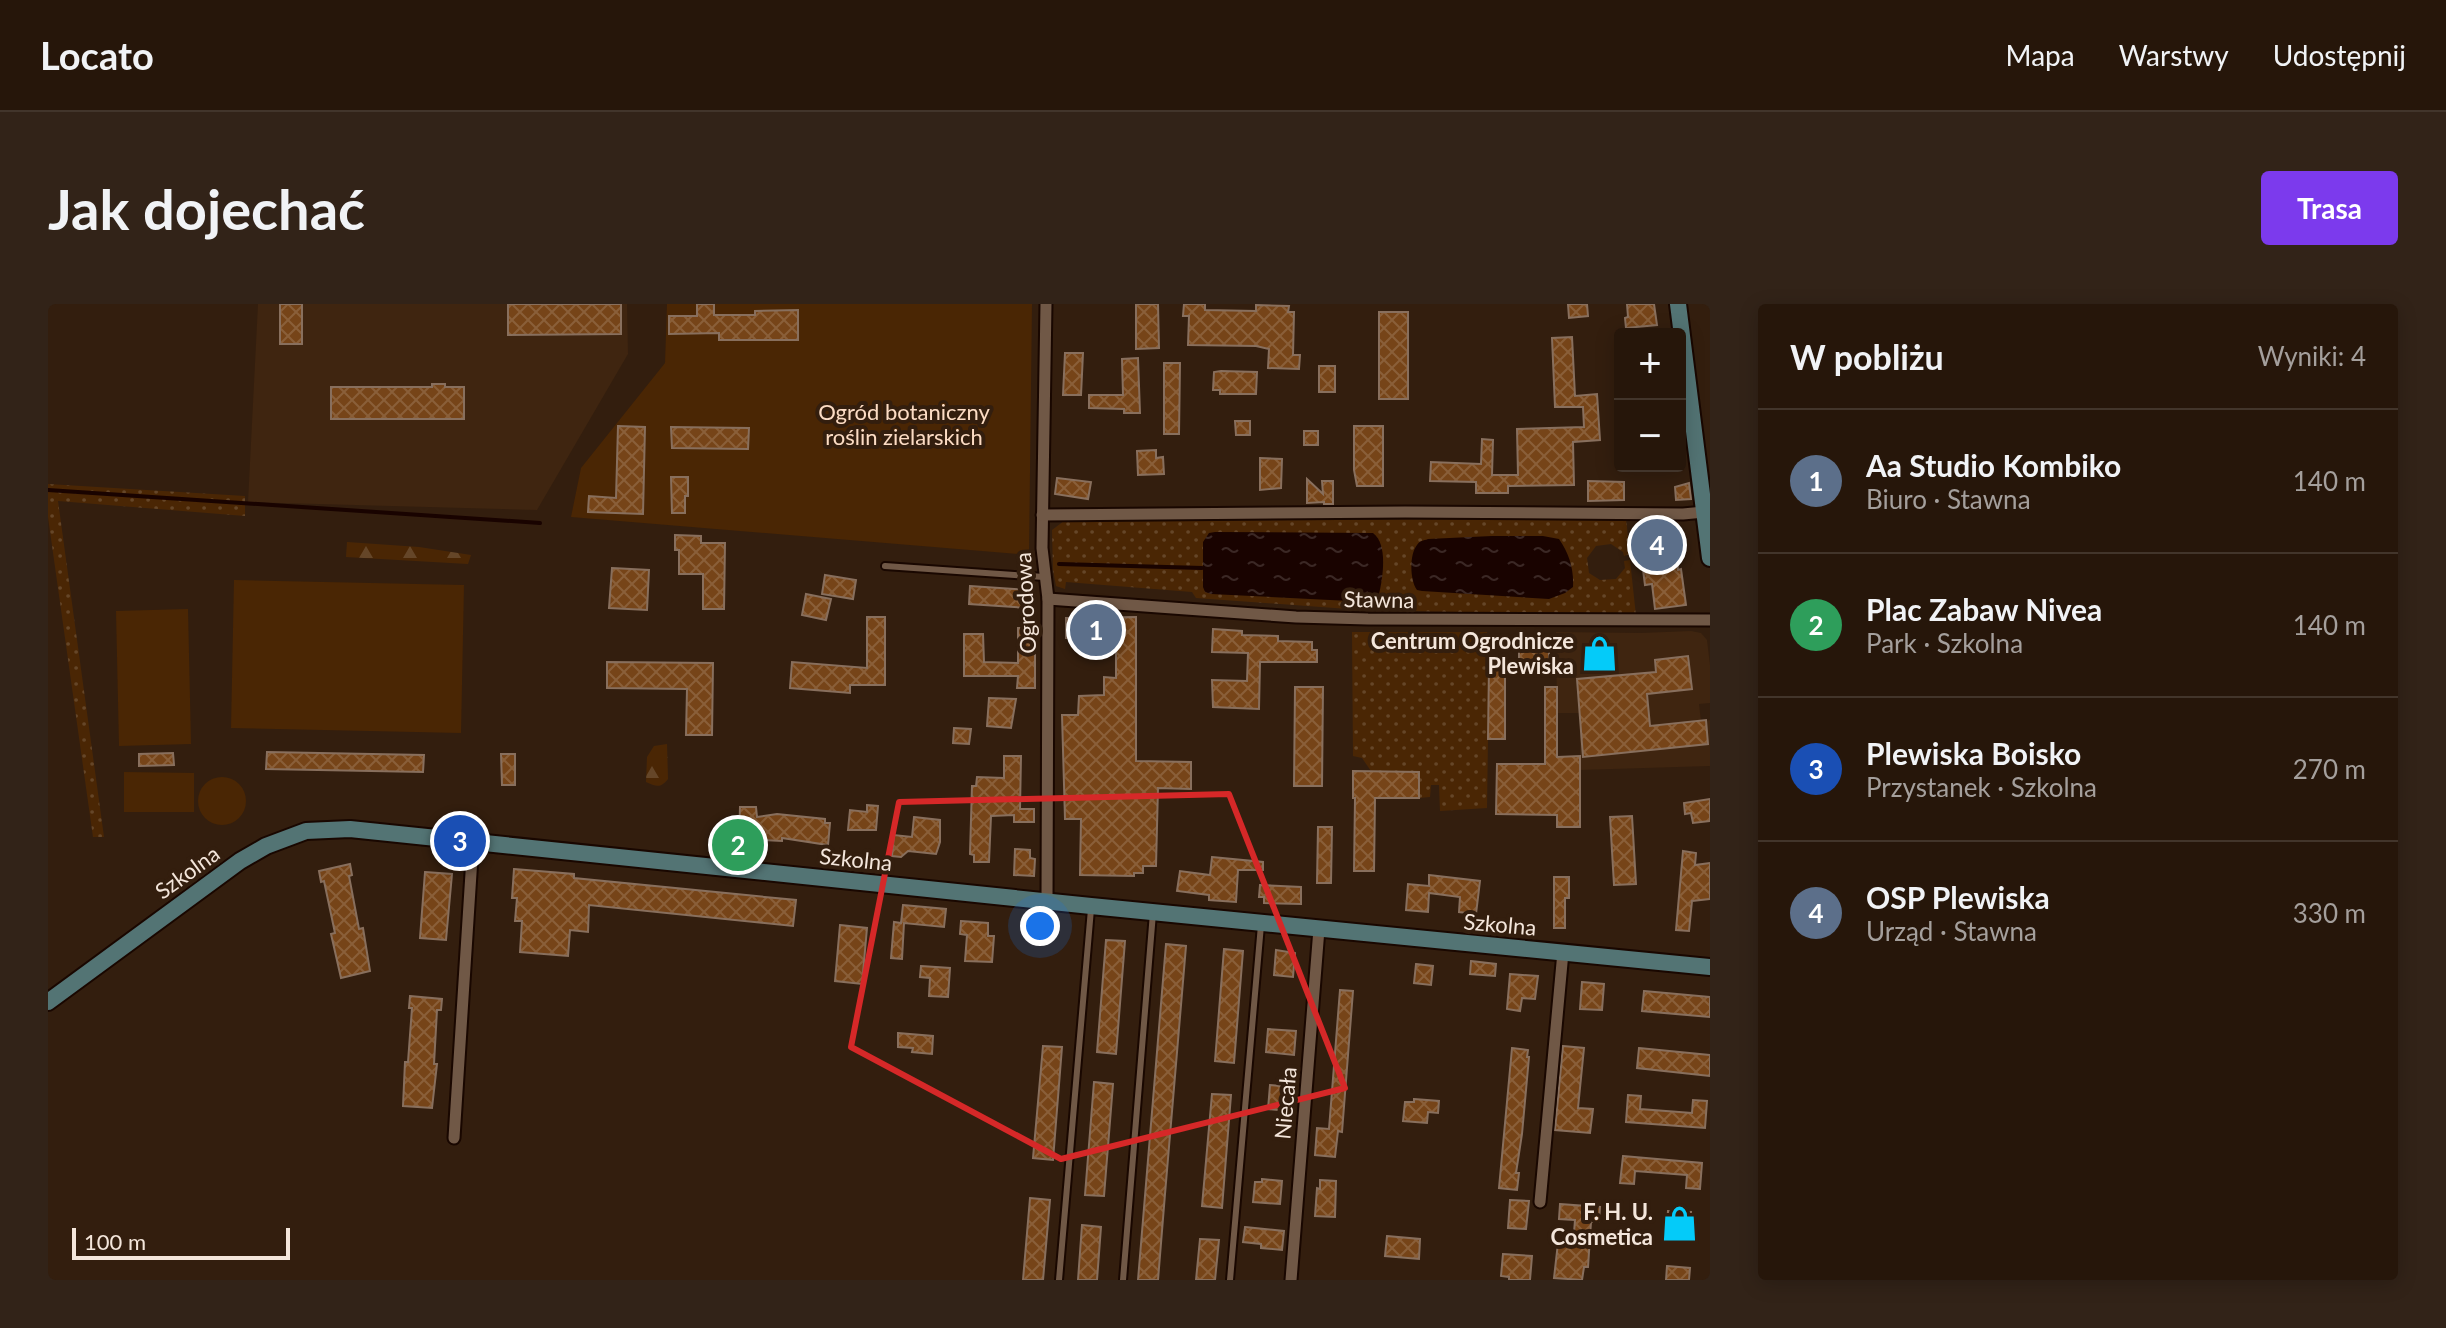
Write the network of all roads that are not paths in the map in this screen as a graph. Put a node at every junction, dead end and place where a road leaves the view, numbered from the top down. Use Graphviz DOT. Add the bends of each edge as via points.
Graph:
graph roads {
  1 [pos="1046,304"];
  2 [pos="1678,304"];
  3 [pos="1704,512"];
  4 [pos="1042,515"];
  5 [pos="1710,558"];
  6 [pos="885,566"];
  7 [pos="1044,577"];
  8 [pos="1048,599"];
  9 [pos="1710,620"];
  10 [pos="473,842"];
  11 [pos="1047,900"];
  12 [pos="1091,906"];
  13 [pos="1153,911"];
  14 [pos="1261,922"];
  15 [pos="1319,929"];
  16 [pos="1563,952"];
  17 [pos="1710,967"];
  18 [pos="48,1002"];
  19 [pos="454,1138"];
  20 [pos="1540,1202"];
  21 [pos="1059,1280"];
  22 [pos="1123,1280"];
  23 [pos="1230,1280"];
  24 [pos="1291,1280"];
  1 -- 4 [label="street, Ogrodowa"];
  2 -- 3 [label="street" via="1700,442"];
  3 -- 4 [label="street"];
  3 -- 5 [label="street"];
  4 -- 7 [label="street, Ogrodowa"];
  6 -- 7 [label="lane"];
  7 -- 8 [label="street, Ogrodowa"];
  8 -- 9 [label="street, Stawna" via="1380,620"];
  8 -- 11 [label="street, Ogrodowa"];
  10 -- 11 [label="street, Szkolna"];
  10 -- 18 [label="street, Szkolna" via="350,829 306,831 285,838 240,861"];
  10 -- 19 [label="street"];
  11 -- 12 [label="street, Szkolna"];
  12 -- 13 [label="street, Szkolna"];
  12 -- 21 [label="lane"];
  13 -- 14 [label="street, Szkolna"];
  13 -- 22 [label="lane"];
  14 -- 15 [label="street, Szkolna"];
  14 -- 23 [label="lane"];
  15 -- 16 [label="street, Szkolna"];
  15 -- 24 [label="street, Niecała"];
  16 -- 17 [label="street, Szkolna"];
  16 -- 20 [label="street"];
}
